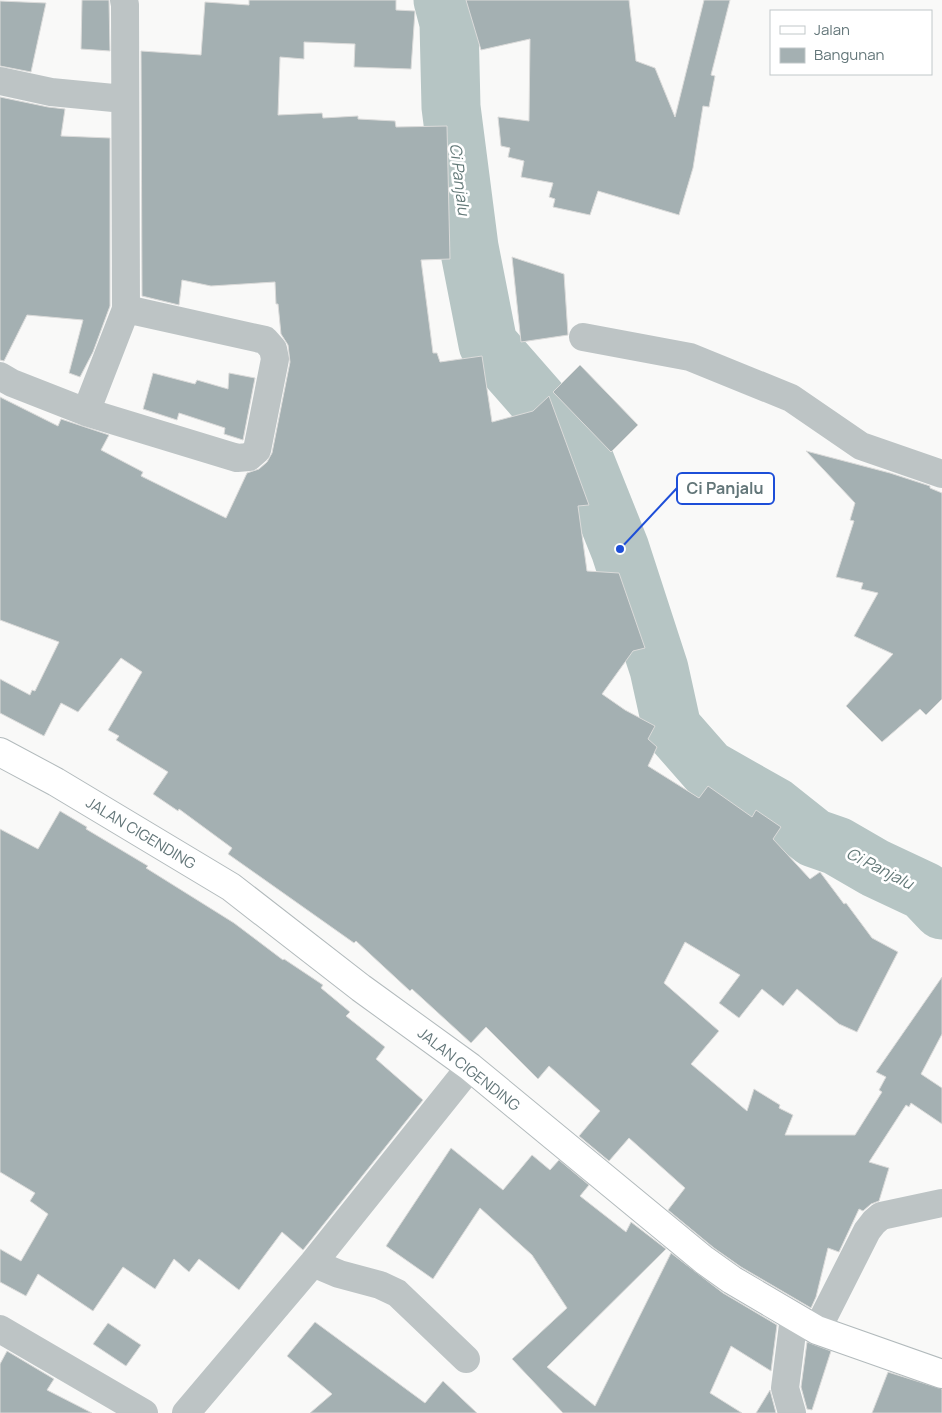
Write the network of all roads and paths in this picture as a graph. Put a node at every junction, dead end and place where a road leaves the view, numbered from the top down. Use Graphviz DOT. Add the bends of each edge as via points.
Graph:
graph roads {
  1 [pos="124,0"];
  2 [pos="0,81"];
  3 [pos="124,99"];
  4 [pos="126,309"];
  5 [pos="583,336"];
  6 [pos="0,376"];
  7 [pos="86,412"];
  8 [pos="942,474"];
  9 [pos="0,752"];
  10 [pos="470,1067"];
  11 [pos="942,1203"];
  12 [pos="313,1263"];
  13 [pos="805,1323"];
  14 [pos="0,1329"];
  15 [pos="466,1359"];
  16 [pos="942,1374"];
  17 [pos="144,1413"];
  18 [pos="186,1413"];
  19 [pos="792,1413"];
  1 -- 3 [label="street"];
  2 -- 3 [label="street" via="51,92"];
  3 -- 4 [label="street"];
  4 -- 7 [label="street"];
  4 -- 7 [label="street" via="266,340 273,348 274,360 257,450 249,458 237,458"];
  5 -- 8 [label="street" via="690,357 791,398 862,446"];
  6 -- 7 [label="street"];
  9 -- 10 [label="street, JALAN CIGENDING" via="231,887"];
  10 -- 12 [label="street"];
  10 -- 13 [label="street, JALAN CIGENDING" via="704,1260"];
  11 -- 13 [label="street" via="881,1216 874,1222"];
  12 -- 15 [label="street" via="380,1285 397,1294"];
  12 -- 18 [label="street"];
  13 -- 16 [label="street, JALAN CIGENDING"];
  13 -- 19 [label="street" via="784,1388"];
  14 -- 17 [label="street"];
}
